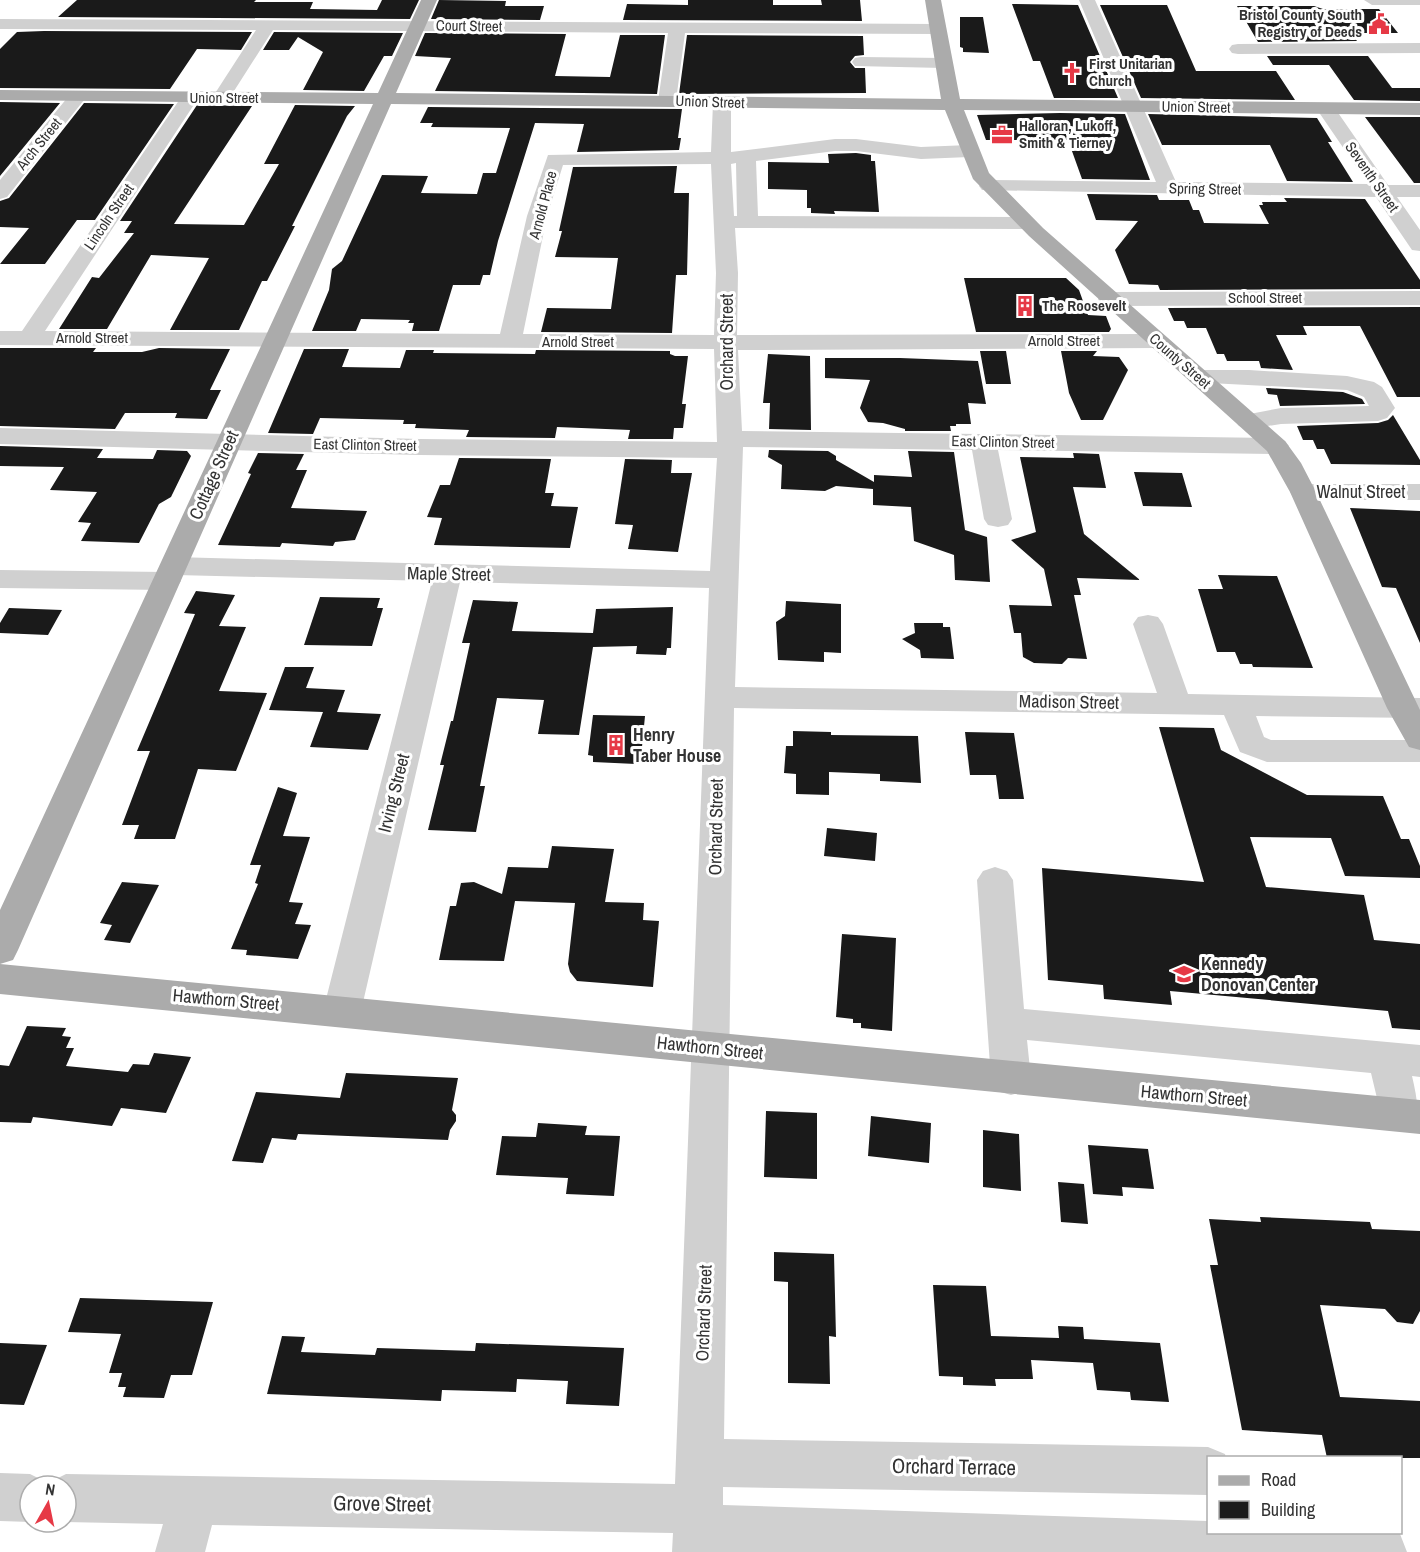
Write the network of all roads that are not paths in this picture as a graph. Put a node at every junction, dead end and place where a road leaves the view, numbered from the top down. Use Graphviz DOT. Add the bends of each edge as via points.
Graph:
graph roads {
  1 [pos="429,0"];
  2 [pos="933,0"];
  3 [pos="1087,0"];
  4 [pos="1372,0"];
  5 [pos="1420,0"];
  6 [pos="566,7"];
  7 [pos="18,8"];
  8 [pos="180,8"];
  9 [pos="0,24"];
  10 [pos="168,25"];
  11 [pos="268,25"];
  12 [pos="418,25"];
  13 [pos="557,27"];
  14 [pos="677,28"];
  15 [pos="937,29"];
  16 [pos="1420,48"];
  17 [pos="1238,49"];
  18 [pos="861,62"];
  19 [pos="943,63"];
  20 [pos="0,95"];
  21 [pos="78,96"];
  22 [pos="190,97"];
  23 [pos="220,98"];
  24 [pos="383,99"];
  25 [pos="667,101"];
  26 [pos="722,103"];
  27 [pos="953,105"];
  28 [pos="1133,106"];
  29 [pos="1325,108"];
  30 [pos="1420,109"];
  31 [pos="969,151"];
  32 [pos="733,158"];
  33 [pos="989,186"];
  34 [pos="1169,188"];
  35 [pos="1380,190"];
  36 [pos="1420,191"];
  37 [pos="0,193"];
  38 [pos="736,222"];
  39 [pos="1026,223"];
  40 [pos="1420,245"];
  41 [pos="1420,298"];
  42 [pos="1110,299"];
  43 [pos="726,335"];
  44 [pos="0,338"];
  45 [pos="29,338"];
  46 [pos="276,339"];
  47 [pos="1155,341"];
  48 [pos="510,342"];
  49 [pos="1199,377"];
  50 [pos="1248,421"];
  51 [pos="0,436"];
  52 [pos="229,442"];
  53 [pos="983,442"];
  54 [pos="730,445"];
  55 [pos="1276,446"];
  56 [pos="1303,492"];
  57 [pos="1420,492"];
  58 [pos="998,519"];
  59 [pos="170,574"];
  60 [pos="448,574"];
  61 [pos="0,579"];
  62 [pos="724,580"];
  63 [pos="1148,624"];
  64 [pos="719,697"];
  65 [pos="1176,704"];
  66 [pos="1236,705"];
  67 [pos="1411,708"];
  68 [pos="1420,739"];
  69 [pos="1420,751"];
  70 [pos="995,880"];
  71 [pos="0,950"];
  72 [pos="0,979"];
  73 [pos="342,1011"];
  74 [pos="1006,1023"];
  75 [pos="711,1048"];
  76 [pos="1404,1060"];
  77 [pos="1011,1078"];
  78 [pos="1411,1116"];
  79 [pos="1207,1472"];
  80 [pos="0,1497"];
  81 [pos="18,1498"];
  82 [pos="78,1498"];
  83 [pos="194,1501"];
  84 [pos="698,1513"];
  85 [pos="1140,1548"];
  86 [pos="1234,1550"];
  87 [pos="180,1552"];
  88 [pos="1382,1552"];
  1 -- 12 [label="main road, Cottage Street"];
  2 -- 15 [label="main road, County Street"];
  3 -- 28 [label="street"];
  4 -- 5 [label="street"];
  6 -- 13 [label="street"];
  7 -- 9 [label="street"];
  8 -- 10 [label="street"];
  9 -- 10 [label="street, Court Street"];
  10 -- 11 [label="street, Court Street"];
  11 -- 12 [label="street, Court Street"];
  11 -- 23 [label="street"];
  12 -- 13 [label="street, Court Street"];
  12 -- 24 [label="main road, Cottage Street"];
  13 -- 14 [label="street, Court Street"];
  14 -- 15 [label="street, Court Street"];
  14 -- 25 [label="street"];
  15 -- 19 [label="main road, County Street"];
  16 -- 17 [label="street"];
  18 -- 19 [label="street"];
  19 -- 27 [label="main road, County Street"];
  20 -- 21 [label="main road, Union Street"];
  21 -- 22 [label="main road, Union Street"];
  21 -- 37 [label="street, Arch Street"];
  22 -- 23 [label="main road, Union Street"];
  22 -- 45 [label="street, Lincoln Street"];
  23 -- 24 [label="main road, Union Street"];
  24 -- 25 [label="main road, Union Street"];
  24 -- 46 [label="main road, Cottage Street"];
  25 -- 26 [label="main road, Union Street"];
  26 -- 27 [label="main road, Union Street"];
  26 -- 32 [label="street, Orchard Street"];
  27 -- 28 [label="main road, Union Street"];
  27 -- 31 [label="main road, County Street"];
  28 -- 29 [label="main road, Union Street"];
  28 -- 34 [label="street"];
  29 -- 30 [label="main road, Union Street"];
  29 -- 35 [label="street, Seventh Street"];
  31 -- 32 [label="street" via="921,153 835,145"];
  31 -- 33 [label="main road, County Street"];
  32 -- 38 [label="street, Orchard Street"];
  32 -- 48 [label="street, Arnold Place" via="555,159 537,216"];
  33 -- 34 [label="street, Spring Street"];
  33 -- 39 [label="main road, County Street"];
  34 -- 35 [label="street, Spring Street"];
  35 -- 36 [label="street, Spring Street"];
  35 -- 40 [label="street, Seventh Street"];
  38 -- 39 [label="street"];
  38 -- 43 [label="street, Orchard Street" via="727,273"];
  39 -- 42 [label="main road, County Street"];
  41 -- 42 [label="street, School Street"];
  42 -- 47 [label="main road, County Street"];
  43 -- 47 [label="street, Arnold Street" via="829,343"];
  43 -- 48 [label="street, Arnold Street"];
  43 -- 54 [label="street, Orchard Street"];
  44 -- 45 [label="street, Arnold Street"];
  45 -- 46 [label="street, Arnold Street"];
  46 -- 48 [label="street, Arnold Street"];
  46 -- 52 [label="main road, Cottage Street"];
  47 -- 49 [label="main road, County Street"];
  49 -- 50 [label="main road, County Street"];
  49 -- 50 [label="street" via="1347,383 1374,392 1383,408 1378,413"];
  50 -- 55 [label="main road, County Street"];
  51 -- 52 [label="street, East Clinton Street"];
  52 -- 54 [label="street, East Clinton Street"];
  52 -- 59 [label="main road, Cottage Street"];
  53 -- 54 [label="street, East Clinton Street"];
  53 -- 55 [label="street, East Clinton Street"];
  53 -- 58 [label="street"];
  54 -- 62 [label="street, Orchard Street"];
  55 -- 56 [label="main road, County Street"];
  56 -- 57 [label="street, Walnut Street"];
  56 -- 67 [label="main road, County Street"];
  59 -- 60 [label="street, Maple Street"];
  59 -- 61 [label="street, Maple Street"];
  59 -- 71 [label="main road, Cottage Street"];
  60 -- 62 [label="street, Maple Street"];
  60 -- 73 [label="street, Irving Street"];
  62 -- 64 [label="street, Orchard Street"];
  63 -- 65 [label="street"];
  64 -- 65 [label="street, Madison Street"];
  64 -- 75 [label="street, Orchard Street"];
  65 -- 66 [label="street, Madison Street"];
  66 -- 67 [label="street, Madison Street"];
  66 -- 69 [label="street" via="1251,744 1268,751"];
  67 -- 68 [label="main road, County Street"];
  70 -- 74 [label="street"];
  72 -- 73 [label="main road, Hawthorn Street"];
  73 -- 75 [label="main road, Hawthorn Street"];
  74 -- 76 [label="street"];
  74 -- 77 [label="street"];
  75 -- 77 [label="main road, Hawthorn Street"];
  75 -- 84 [label="street, Orchard Street"];
  76 -- 78 [label="street"];
  77 -- 78 [label="main road, Hawthorn Street"];
  79 -- 84 [label="street, Orchard Terrace"];
  80 -- 81 [label="street"];
  82 -- 83 [label="street, Grove Street"];
  83 -- 84 [label="street, Grove Street"];
  83 -- 87 [label="street"];
  84 -- 85 [label="street"];
  85 -- 86 [label="street"];
  86 -- 88 [label="street"];
}
